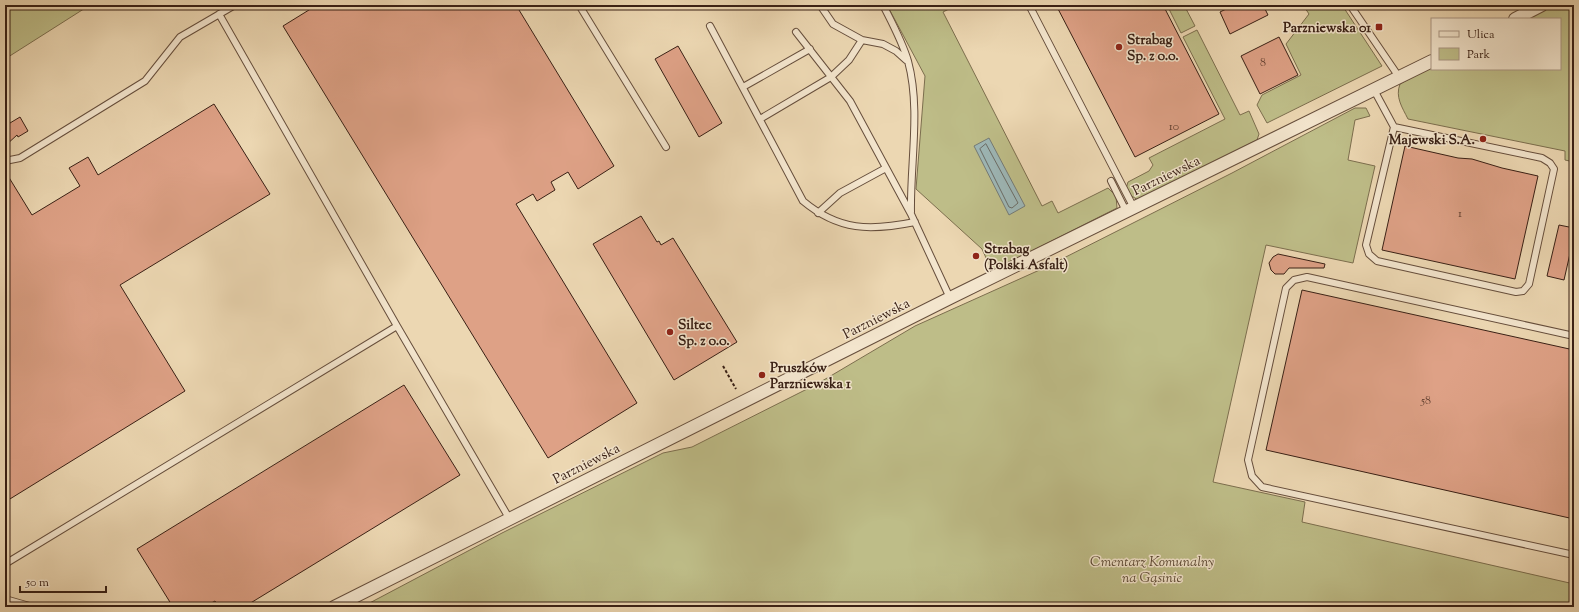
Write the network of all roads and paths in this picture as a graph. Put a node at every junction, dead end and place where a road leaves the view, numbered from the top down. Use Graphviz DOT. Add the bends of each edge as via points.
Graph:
graph roads {
  1 [pos="235,5"];
  2 [pos="579,5"];
  3 [pos="820,5"];
  4 [pos="883,5"];
  5 [pos="1029,5"];
  6 [pos="1350,5"];
  7 [pos="1542,5"];
  8 [pos="219,14"];
  9 [pos="1516,18"];
  10 [pos="710,26"];
  11 [pos="796,32"];
  12 [pos="862,40"];
  13 [pos="810,49"];
  14 [pos="908,62"];
  15 [pos="1431,62"];
  16 [pos="832,77"];
  17 [pos="1399,78"];
  18 [pos="743,87"];
  19 [pos="1374,90"];
  20 [pos="760,119"];
  21 [pos="1394,126"];
  22 [pos="666,147"];
  23 [pos="5,160"];
  24 [pos="886,168"];
  25 [pos="1111,181"];
  26 [pos="1130,210"];
  27 [pos="818,213"];
  28 [pos="911,214"];
  29 [pos="915,222"];
  30 [pos="950,298"];
  31 [pos="396,326"];
  32 [pos="1574,336"];
  33 [pos="723,366"];
  34 [pos="736,389"];
  35 [pos="509,518"];
  36 [pos="1574,555"];
  37 [pos="5,564"];
  38 [pos="5,599"];
  39 [pos="33,607"];
  40 [pos="334,607"];
  1 -- 8 [label="lane"];
  2 -- 22 [label="lane"];
  3 -- 12 [label="lane" via="833,24"];
  4 -- 14 [label="lane" via="900,38"];
  5 -- 26 [label="lane"];
  6 -- 17 [label="lane"];
  7 -- 9 [label="street"];
  8 -- 23 [label="lane" via="180,37 145,81 26,155"];
  8 -- 31 [label="lane"];
  10 -- 18 [label="lane"];
  11 -- 13 [label="lane"];
  12 -- 14 [label="lane" via="883,44"];
  12 -- 16 [label="lane" via="849,60"];
  13 -- 16 [label="lane"];
  13 -- 18 [label="lane"];
  14 -- 28 [label="lane" via="912,82 914,125"];
  15 -- 17 [label="street, Parzniewska"];
  16 -- 20 [label="lane"];
  16 -- 24 [label="lane" via="850,101"];
  17 -- 19 [label="street, Parzniewska"];
  18 -- 20 [label="lane"];
  19 -- 21 [label="lane"];
  19 -- 26 [label="street, Parzniewska"];
  20 -- 27 [label="lane" via="803,200"];
  21 -- 21 [label="lane" via="1366,245 1369,254 1377,261 1516,292 1522,291 1529,284 1554,169 1550,163 1542,158"];
  24 -- 27 [label="lane" via="840,193"];
  24 -- 28 [label="lane"];
  25 -- 26 [label="lane"];
  26 -- 30 [label="street, Parzniewska"];
  27 -- 29 [label="lane" via="831,220 870,229"];
  28 -- 29 [label="lane"];
  29 -- 30 [label="lane"];
  30 -- 35 [label="street, Parzniewska"];
  31 -- 35 [label="lane"];
  31 -- 37 [label="lane"];
  32 -- 36 [label="lane" via="1307,277 1294,280 1286,288 1248,460 1252,476 1262,487"];
  33 -- 34 [label="path"];
  35 -- 40 [label="street, Parzniewska"];
  38 -- 39 [label="lane"];
}
